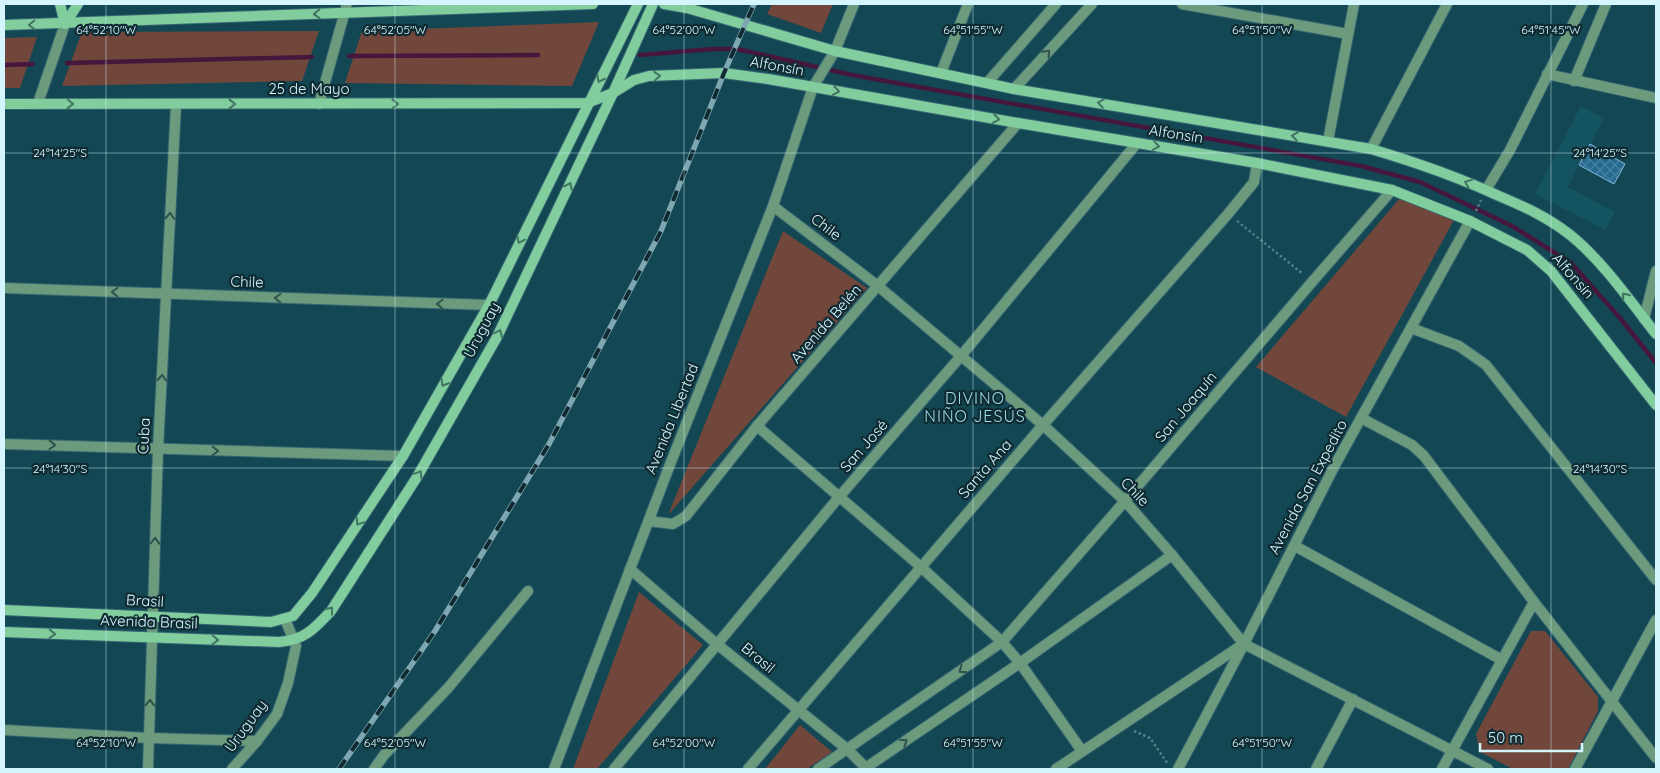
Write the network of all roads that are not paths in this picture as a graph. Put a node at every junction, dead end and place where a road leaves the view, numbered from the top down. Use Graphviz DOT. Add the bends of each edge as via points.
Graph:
graph roads {
  1 [pos="60,4"];
  2 [pos="78,4"];
  3 [pos="593,4"];
  4 [pos="638,4"];
  5 [pos="653,4"];
  6 [pos="664,4"];
  7 [pos="854,4"];
  8 [pos="968,4"];
  9 [pos="1056,4"];
  10 [pos="1092,4"];
  11 [pos="1182,4"];
  12 [pos="1354,4"];
  13 [pos="1447,4"];
  14 [pos="1583,4"];
  15 [pos="1606,4"];
  16 [pos="527,5"];
  17 [pos="346,8"];
  18 [pos="65,24"];
  19 [pos="4,25"];
  20 [pos="1348,34"];
  21 [pos="835,51"];
  22 [pos="941,73"];
  23 [pos="1547,74"];
  24 [pos="1574,81"];
  25 [pos="815,83"];
  26 [pos="987,83"];
  27 [pos="1014,89"];
  28 [pos="613,93"];
  29 [pos="1656,98"];
  30 [pos="38,103"];
  31 [pos="587,103"];
  32 [pos="4,104"];
  33 [pos="319,104"];
  34 [pos="176,105"];
  35 [pos="1018,123"];
  36 [pos="1328,141"];
  37 [pos="1138,143"];
  38 [pos="1371,149"];
  39 [pos="1257,163"];
  40 [pos="1392,190"];
  41 [pos="1486,190"];
  42 [pos="773,206"];
  43 [pos="1471,218"];
  44 [pos="1656,271"];
  45 [pos="878,286"];
  46 [pos="4,288"];
  47 [pos="166,294"];
  48 [pos="489,305"];
  49 [pos="1644,319"];
  50 [pos="1411,328"];
  51 [pos="1656,334"];
  52 [pos="961,356"];
  53 [pos="1656,404"];
  54 [pos="1362,418"];
  55 [pos="1043,425"];
  56 [pos="757,426"];
  57 [pos="4,444"];
  58 [pos="158,449"];
  59 [pos="403,456"];
  60 [pos="839,497"];
  61 [pos="1125,501"];
  62 [pos="648,521"];
  63 [pos="1295,546"];
  64 [pos="1172,555"];
  65 [pos="921,567"];
  66 [pos="630,569"];
  67 [pos="1656,580"];
  68 [pos="528,591"];
  69 [pos="1534,602"];
  70 [pos="4,610"];
  71 [pos="152,616"];
  72 [pos="285,619"];
  73 [pos="1656,620"];
  74 [pos="4,632"];
  75 [pos="152,637"];
  76 [pos="294,641"];
  77 [pos="1002,642"];
  78 [pos="1244,644"];
  79 [pos="718,645"];
  80 [pos="1502,660"];
  81 [pos="1020,663"];
  82 [pos="1353,699"];
  83 [pos="1611,702"];
  84 [pos="798,711"];
  85 [pos="4,730"];
  86 [pos="149,738"];
  87 [pos="257,741"];
  88 [pos="847,749"];
  89 [pos="1082,751"];
  90 [pos="1452,751"];
  91 [pos="1656,758"];
  92 [pos="148,769"];
  93 [pos="232,769"];
  94 [pos="374,769"];
  95 [pos="554,769"];
  96 [pos="614,769"];
  97 [pos="748,769"];
  98 [pos="818,769"];
  99 [pos="865,769"];
  100 [pos="1056,769"];
  101 [pos="1178,769"];
  102 [pos="1316,769"];
  103 [pos="1442,769"];
  104 [pos="1488,769"];
  105 [pos="1575,769"];
  1 -- 18 [label="street"];
  2 -- 18 [label="street"];
  3 -- 16 [label="street"];
  4 -- 31 [label="street, Uruguay, one-way"];
  5 -- 28 [label="street, Uruguay"];
  6 -- 21 [label="street, Alfonsín"];
  7 -- 21 [label="street, Avenida Libertad"];
  8 -- 22 [label="street"];
  9 -- 26 [label="street"];
  27 -- 10 [label="street, one-way"];
  11 -- 20 [label="street"];
  12 -- 20 [label="street"];
  13 -- 38 [label="street"];
  14 -- 23 [label="street"];
  15 -- 24 [label="street"];
  16 -- 17 [label="street"];
  17 -- 18 [label="street, one-way"];
  17 -- 33 [label="street"];
  18 -- 19 [label="street, one-way"];
  18 -- 30 [label="street"];
  20 -- 36 [label="street"];
  21 -- 22 [label="street, Alfonsín"];
  21 -- 25 [label="street, Avenida Libertad"];
  22 -- 26 [label="street, Alfonsín"];
  23 -- 24 [label="street"];
  23 -- 41 [label="street" via="1510,150"];
  24 -- 29 [label="street"];
  28 -- 25 [label="street, Alfonsín, one-way" via="642,78 701,73"];
  25 -- 35 [label="street, Alfonsín, one-way"];
  25 -- 42 [label="street, Avenida Libertad"];
  26 -- 27 [label="street, Alfonsín"];
  36 -- 27 [label="street, Alfonsín, one-way"];
  28 -- 31 [label="street, 25 de Mayo"];
  76 -- 28 [label="street, Uruguay, one-way" via="313,630 331,611 417,477 497,337"];
  30 -- 32 [label="street, 25 de Mayo"];
  30 -- 34 [label="street, 25 de Mayo, one-way"];
  33 -- 31 [label="street, 25 de Mayo, one-way"];
  31 -- 48 [label="street, Uruguay, one-way"];
  34 -- 33 [label="street, 25 de Mayo, one-way"];
  47 -- 34 [label="street, Cuba, one-way"];
  35 -- 37 [label="street, Alfonsín"];
  35 -- 45 [label="street, Avenida Belén"];
  36 -- 38 [label="street, Alfonsín"];
  37 -- 39 [label="street, Alfonsín, one-way"];
  37 -- 52 [label="street, San José"];
  41 -- 38 [label="street, Alfonsín, one-way" via="1420,163"];
  39 -- 40 [label="street, Alfonsín"];
  39 -- 55 [label="street, Santa Ana" via="1254,182 1228,214"];
  40 -- 43 [label="street, Alfonsín"];
  40 -- 61 [label="street, San Joaquín"];
  49 -- 41 [label="street, Alfonsín, one-way" via="1592,256 1570,235 1543,216"];
  42 -- 45 [label="street, Chile"];
  42 -- 62 [label="street, Avenida Libertad"];
  43 -- 50 [label="street, Avenida San Expedito"];
  43 -- 53 [label="street, Alfonsín" via="1527,250 1551,271"];
  44 -- 49 [label="street"];
  45 -- 52 [label="street, Chile"];
  45 -- 56 [label="street, Avenida Belén"];
  47 -- 46 [label="street, Chile, one-way"];
  48 -- 47 [label="street, Chile, one-way"];
  58 -- 47 [label="street, Cuba, one-way"];
  48 -- 59 [label="street, Uruguay, one-way"];
  49 -- 51 [label="street, Alfonsín"];
  50 -- 54 [label="street, Avenida San Expedito"];
  50 -- 67 [label="street" via="1459,346 1486,365"];
  52 -- 55 [label="street, Chile"];
  52 -- 60 [label="street, San José"];
  54 -- 63 [label="street, Avenida San Expedito"];
  54 -- 69 [label="street" via="1412,445 1424,456"];
  55 -- 61 [label="street, Chile"];
  55 -- 65 [label="street, Santa Ana"];
  56 -- 60 [label="street"];
  56 -- 62 [label="street, Avenida Belén" via="686,516 673,524"];
  57 -- 58 [label="street, one-way"];
  58 -- 59 [label="street, one-way"];
  71 -- 58 [label="street, Cuba, one-way"];
  59 -- 72 [label="street, Uruguay, one-way" via="312,593 293,616"];
  60 -- 65 [label="street"];
  60 -- 79 [label="street, San José"];
  61 -- 64 [label="street, Chile"];
  61 -- 77 [label="street, San Joaquín"];
  62 -- 66 [label="street, Avenida Libertad"];
  63 -- 78 [label="street, Avenida San Expedito"];
  63 -- 80 [label="street"];
  64 -- 78 [label="street, Chile"];
  64 -- 81 [label="street"];
  65 -- 77 [label="street"];
  65 -- 84 [label="street, Santa Ana"];
  66 -- 79 [label="street, Brasil"];
  66 -- 95 [label="street, Avenida Libertad"];
  68 -- 94 [label="street" via="448,688"];
  69 -- 80 [label="street"];
  69 -- 83 [label="street"];
  70 -- 71 [label="street, Brasil"];
  71 -- 72 [label="street, Brasil" via="271,622"];
  71 -- 75 [label="street, Cuba"];
  72 -- 76 [label="street, Uruguay"];
  73 -- 83 [label="street"];
  74 -- 75 [label="street, Avenida Brasil, one-way"];
  75 -- 76 [label="street, Avenida Brasil, one-way"];
  86 -- 75 [label="street, Cuba, one-way"];
  76 -- 87 [label="street, Uruguay" via="296,646 288,683 276,714"];
  77 -- 81 [label="street"];
  77 -- 88 [label="street, San Joaquín, one-way"];
  78 -- 82 [label="street, Chile"];
  78 -- 89 [label="street"];
  78 -- 101 [label="street, Avenida San Expedito"];
  79 -- 84 [label="street, Brasil"];
  79 -- 96 [label="street, San José"];
  80 -- 90 [label="street"];
  81 -- 89 [label="street"];
  99 -- 81 [label="street, one-way"];
  82 -- 90 [label="street, Chile"];
  82 -- 102 [label="street"];
  83 -- 91 [label="street"];
  83 -- 105 [label="street"];
  84 -- 88 [label="street, Brasil"];
  84 -- 97 [label="street, Santa Ana"];
  85 -- 86 [label="street"];
  86 -- 87 [label="street"];
  86 -- 92 [label="street, Cuba"];
  87 -- 93 [label="street, Uruguay"];
  88 -- 98 [label="street, San Joaquín"];
  88 -- 99 [label="street, Brasil"];
  89 -- 100 [label="street"];
  90 -- 103 [label="street"];
  90 -- 104 [label="street, Chile"];
}
